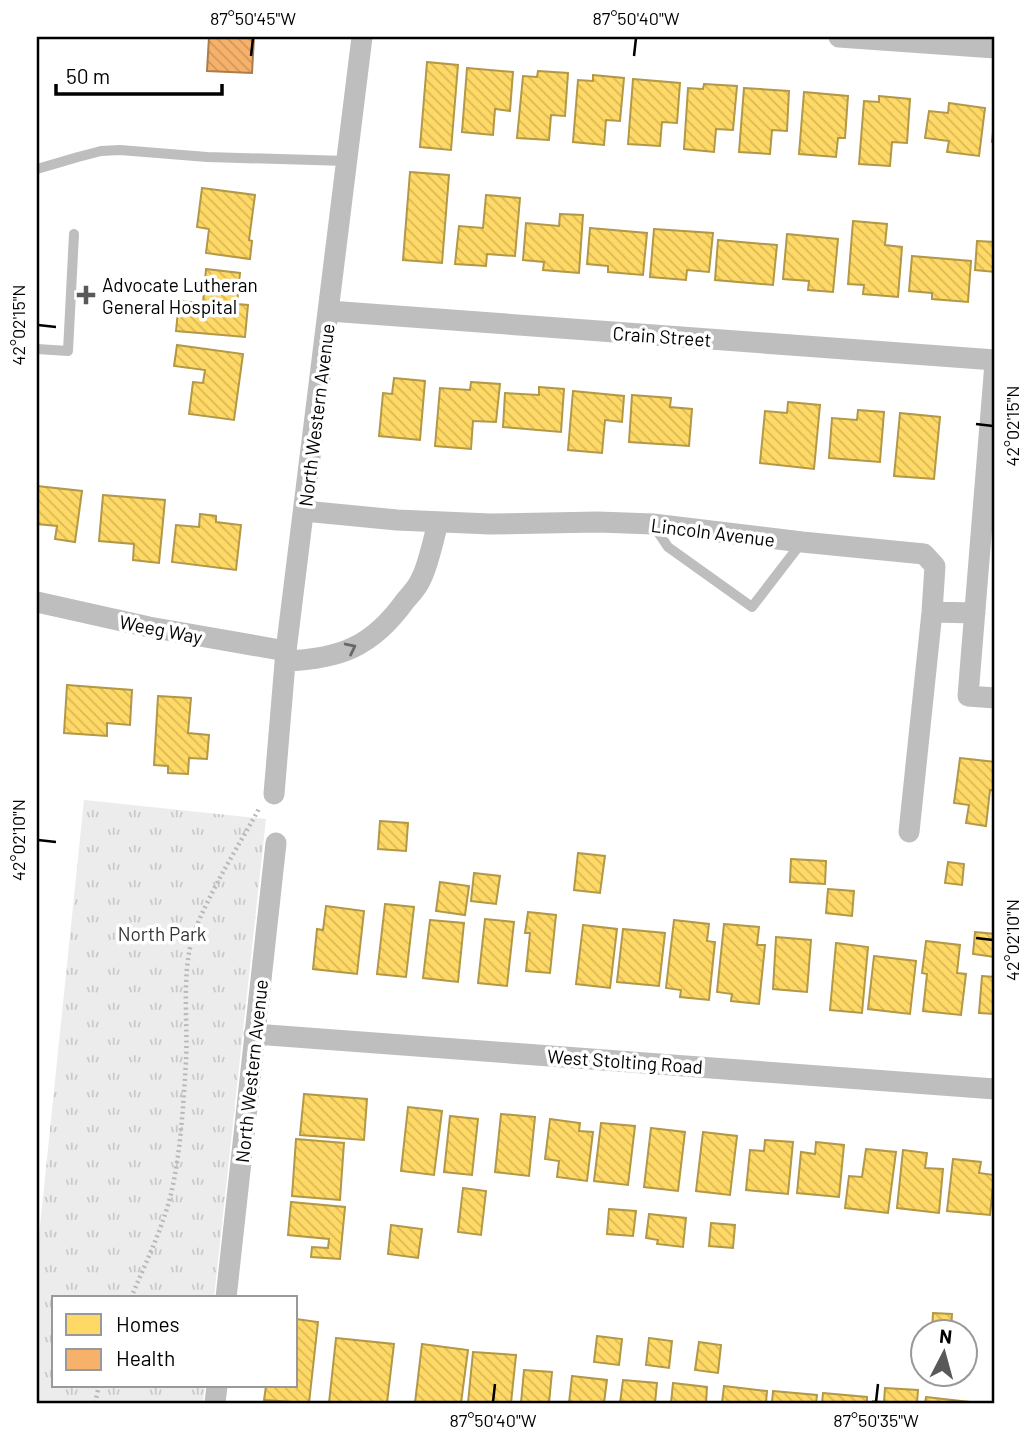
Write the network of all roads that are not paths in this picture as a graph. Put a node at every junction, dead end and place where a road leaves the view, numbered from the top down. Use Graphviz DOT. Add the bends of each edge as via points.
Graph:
graph roads {
  1 [pos="362,37"];
  2 [pos="839,37"];
  3 [pos="995,48"];
  4 [pos="347,161"];
  5 [pos="37,169"];
  6 [pos="74,234"];
  7 [pos="329,311"];
  8 [pos="37,349"];
  9 [pos="995,362"];
  10 [pos="304,512"];
  11 [pos="438,522"];
  12 [pos="653,524"];
  13 [pos="802,542"];
  14 [pos="37,602"];
  15 [pos="932,612"];
  16 [pos="975,613"];
  17 [pos="286,656"];
  18 [pos="995,698"];
  19 [pos="274,788"];
  20 [pos="909,832"];
  21 [pos="276,843"];
  22 [pos="254,1034"];
  23 [pos="995,1089"];
  24 [pos="226,1296"];
  1 -- 4 [label="street, North Western Avenue"];
  2 -- 3 [label="street"];
  4 -- 5 [label="lane" via="120,150"];
  4 -- 7 [label="street, North Western Avenue"];
  6 -- 8 [label="lane" via="68,351"];
  7 -- 9 [label="street, Crain Street"];
  7 -- 10 [label="street, North Western Avenue"];
  9 -- 16 [label="street"];
  10 -- 11 [label="street, Lincoln Avenue"];
  10 -- 17 [label="street, North Western Avenue"];
  11 -- 12 [label="street, Lincoln Avenue"];
  17 -- 11 [label="street, one-way" via="308,660 342,654 368,640 394,617 422,579"];
  12 -- 13 [label="street, Lincoln Avenue"];
  12 -- 13 [label="lane" via="667,547 752,607"];
  13 -- 15 [label="street, Lincoln Avenue" via="924,554 935,566"];
  14 -- 17 [label="street, Weeg Way"];
  15 -- 16 [label="street"];
  15 -- 20 [label="street, Lincoln Avenue"];
  16 -- 18 [label="street" via="968,696"];
  17 -- 19 [label="street, North Western Avenue"];
  21 -- 22 [label="street, North Western Avenue"];
  22 -- 23 [label="street, West Stolting Road"];
  22 -- 24 [label="street, North Western Avenue"];
}
